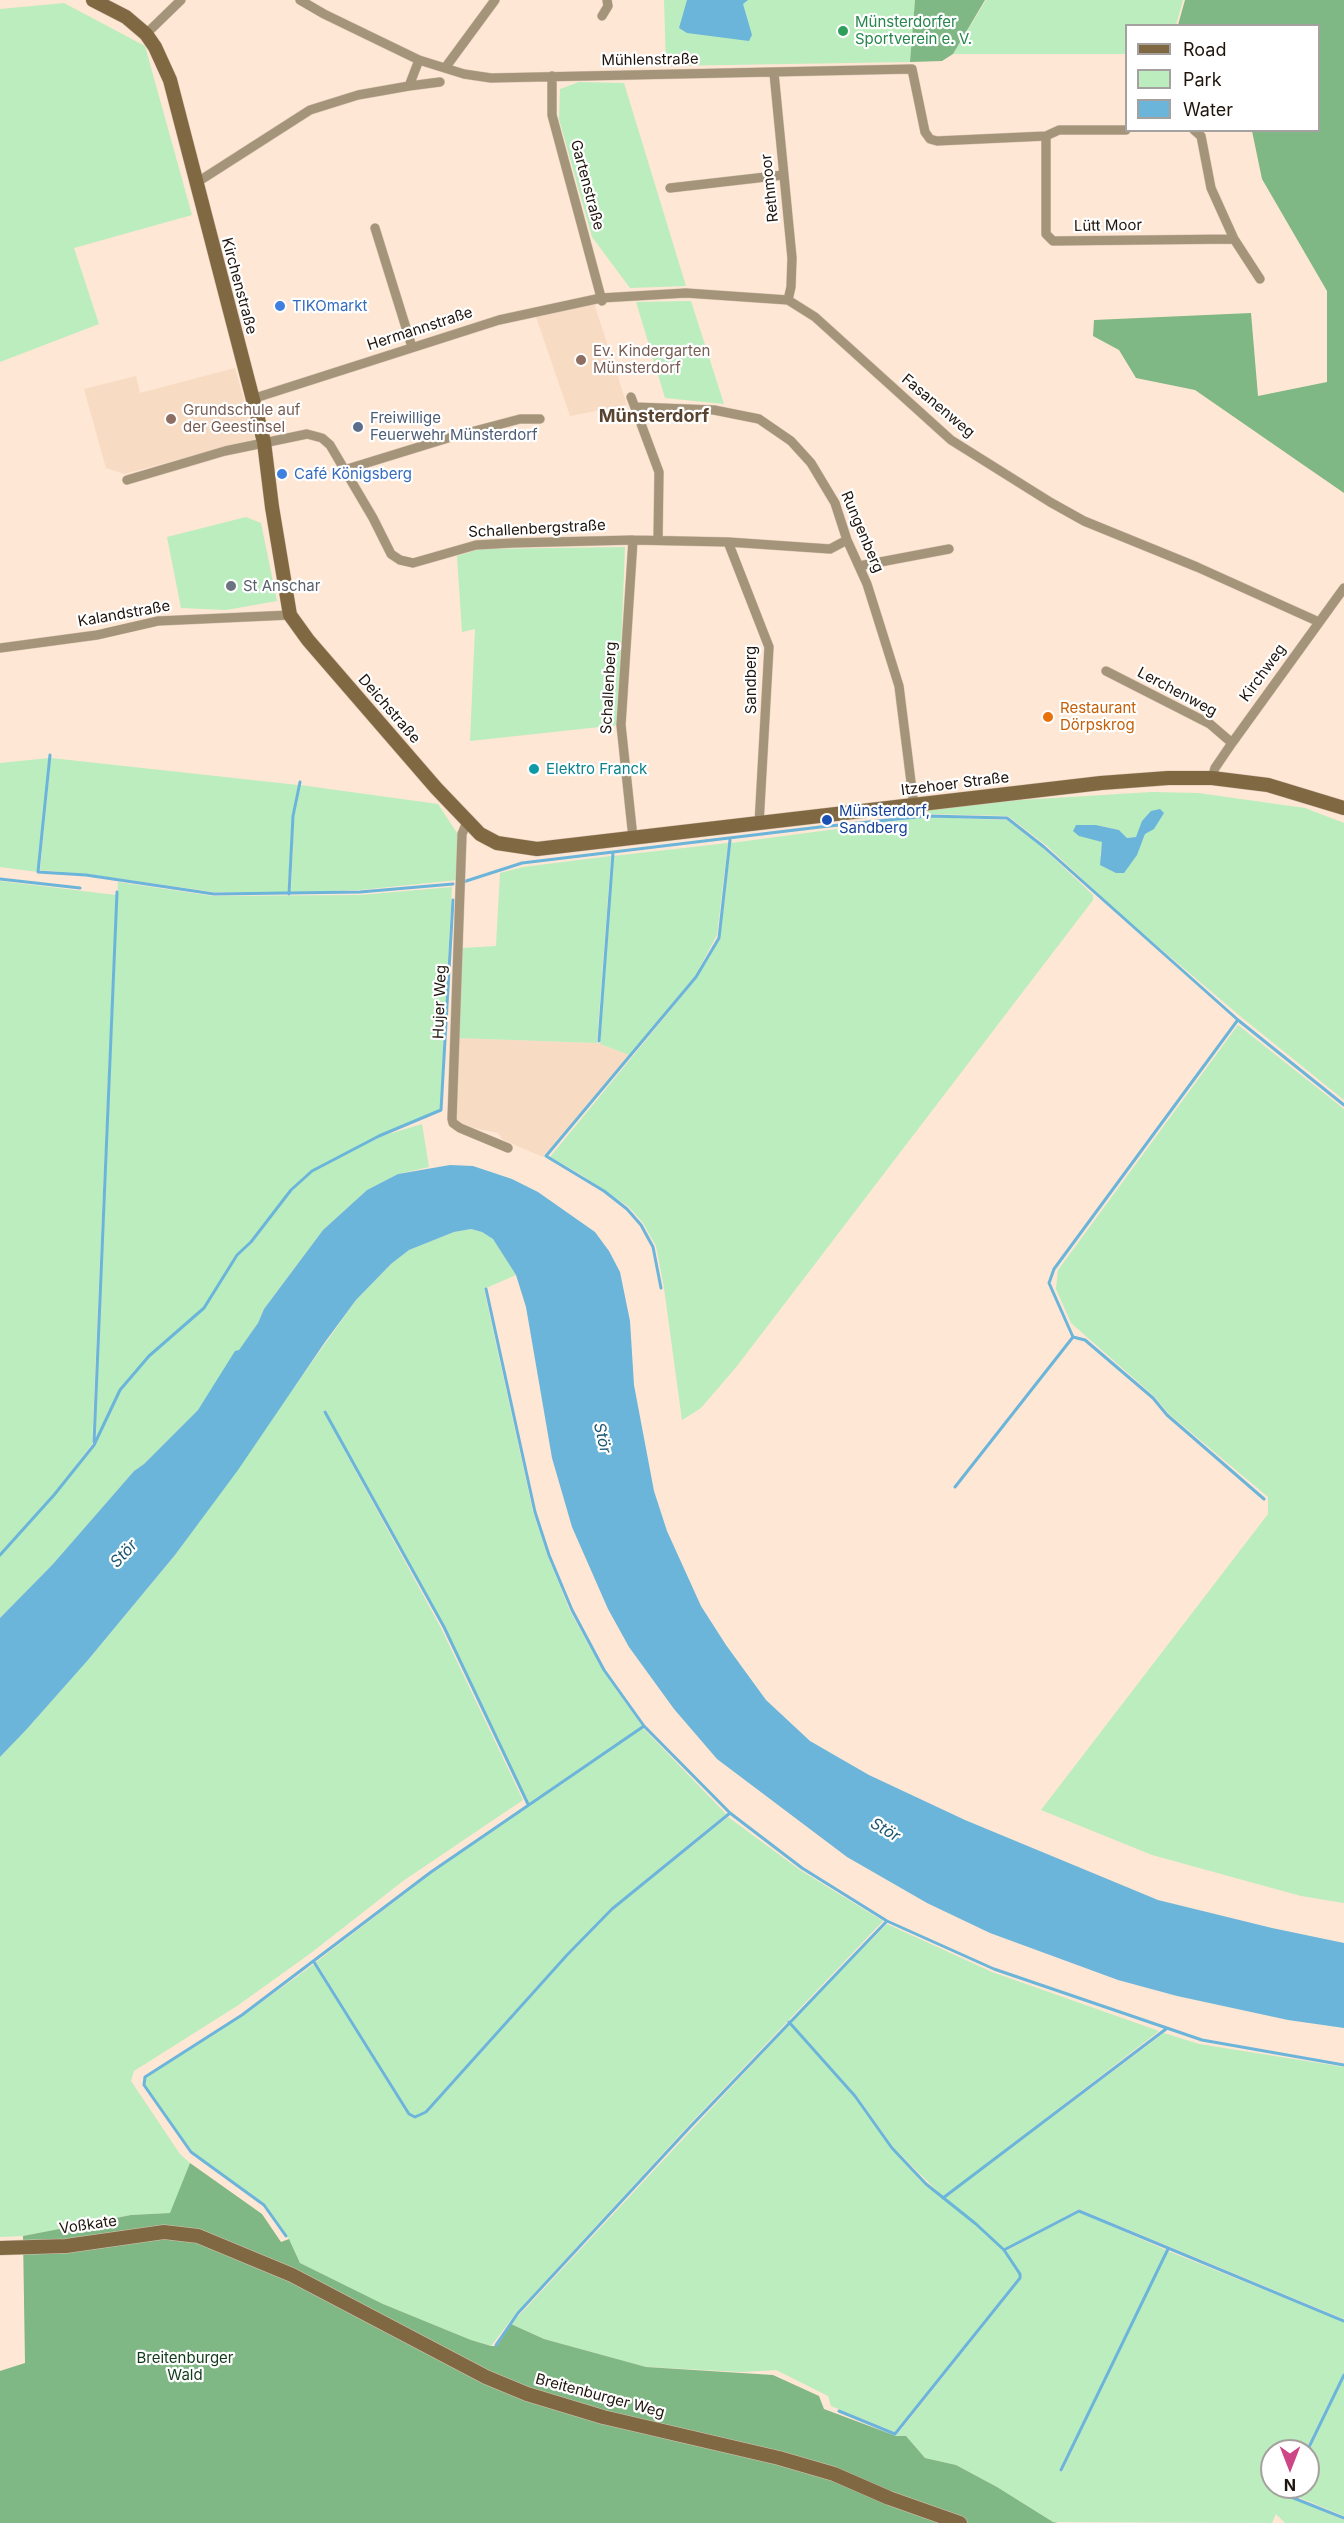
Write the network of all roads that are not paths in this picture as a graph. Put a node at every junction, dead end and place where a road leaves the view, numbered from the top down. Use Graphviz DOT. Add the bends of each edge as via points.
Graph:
graph roads {
  1 [pos="93,0"];
  2 [pos="182,0"];
  3 [pos="300,0"];
  4 [pos="495,0"];
  5 [pos="607,0"];
  6 [pos="602,16"];
  7 [pos="146,34"];
  8 [pos="419,60"];
  9 [pos="445,68"];
  10 [pos="774,73"];
  11 [pos="552,76"];
  12 [pos="440,82"];
  13 [pos="409,86"];
  14 [pos="1125,130"];
  15 [pos="1196,132"];
  16 [pos="1046,136"];
  17 [pos="783,175"];
  18 [pos="196,183"];
  19 [pos="670,188"];
  20 [pos="375,228"];
  21 [pos="1234,239"];
  22 [pos="1260,279"];
  23 [pos="602,299"];
  24 [pos="788,300"];
  25 [pos="412,347"];
  26 [pos="252,399"];
  27 [pos="540,419"];
  28 [pos="264,442"];
  29 [pos="344,470"];
  30 [pos="127,480"];
  31 [pos="633,540"];
  32 [pos="658,540"];
  33 [pos="847,540"];
  34 [pos="728,542"];
  35 [pos="949,549"];
  36 [pos="859,566"];
  37 [pos="1344,588"];
  38 [pos="290,615"];
  39 [pos="1319,622"];
  40 [pos="0,648"];
  41 [pos="1106,671"];
  42 [pos="1232,743"];
  43 [pos="1212,778"];
  44 [pos="914,806"];
  45 [pos="1344,808"];
  46 [pos="467,822"];
  47 [pos="759,824"];
  48 [pos="633,838"];
  49 [pos="508,1148"];
  50 [pos="180,2233"];
  51 [pos="0,2248"];
  52 [pos="960,2523"];
  1 -- 7 [label="street, Kirchenstraße" via="126,17"];
  2 -- 7 [label="street"];
  3 -- 8 [label="street, Mühlenstraße"];
  4 -- 9 [label="street"];
  5 -- 6 [label="street"];
  7 -- 18 [label="street, Kirchenstraße" via="170,80"];
  8 -- 9 [label="street, Mühlenstraße"];
  8 -- 13 [label="street"];
  9 -- 11 [label="street, Mühlenstraße" via="491,78"];
  10 -- 11 [label="street, Mühlenstraße"];
  10 -- 16 [label="street, Mühlenstraße" via="912,69 930,139"];
  10 -- 17 [label="street, Rethmoor"];
  11 -- 23 [label="street, Gartenstraße" via="552,115"];
  12 -- 13 [label="street"];
  13 -- 18 [label="street" via="358,94 310,110"];
  14 -- 16 [label="street" via="1059,130"];
  15 -- 21 [label="street" via="1201,136 1211,188"];
  16 -- 21 [label="street, Lütt Moor" via="1046,234 1053,241"];
  17 -- 19 [label="street"];
  17 -- 24 [label="street, Rethmoor" via="792,258"];
  18 -- 26 [label="street, Kirchenstraße"];
  20 -- 25 [label="street"];
  21 -- 22 [label="street"];
  23 -- 24 [label="street, Fasanenweg" via="686,293"];
  23 -- 25 [label="street, Hermannstraße" via="499,320"];
  24 -- 39 [label="street, Fasanenweg" via="815,316 951,440 1050,502 1084,521"];
  25 -- 26 [label="street, Hermannstraße"];
  26 -- 28 [label="street, Kirchenstraße"];
  27 -- 29 [label="street" via="520,419"];
  28 -- 29 [label="street, Schallenbergstraße" via="301,435 322,438"];
  28 -- 30 [label="street"];
  28 -- 38 [label="street, Kirchenstraße"];
  29 -- 31 [label="street, Schallenbergstraße" via="391,554 400,560 413,563 476,545"];
  31 -- 32 [label="street, Schallenbergstraße"];
  31 -- 48 [label="street, Schallenberg" via="621,725"];
  32 -- 33 [label="street, Rungenberg" via="659,472 633,402 759,419 791,441 811,463 835,503"];
  32 -- 34 [label="street, Schallenbergstraße"];
  33 -- 34 [label="street, Schallenbergstraße" via="830,549"];
  33 -- 36 [label="street, Rungenberg"];
  34 -- 47 [label="street, Sandberg" via="769,647"];
  35 -- 36 [label="street"];
  36 -- 44 [label="street, Rungenberg" via="899,686"];
  37 -- 39 [label="street, Kirchweg"];
  38 -- 40 [label="street, Kalandstraße" via="158,621 97,635"];
  38 -- 46 [label="street, Deichstraße"];
  39 -- 42 [label="street, Kirchweg"];
  41 -- 42 [label="street, Lerchenweg" via="1210,724"];
  42 -- 43 [label="street, Kirchweg"];
  43 -- 44 [label="street, Itzehoer Straße" via="1101,783"];
  43 -- 45 [label="street, Itzehoer Straße" via="1268,786"];
  44 -- 47 [label="street, Itzehoer Straße"];
  46 -- 48 [label="street, Itzehoer Straße" via="497,843 516,848 563,847"];
  46 -- 49 [label="street, Hujer Weg" via="461,845 452,1119 456,1126"];
  47 -- 48 [label="street, Itzehoer Straße"];
  50 -- 51 [label="street, Voßkate" via="142,2234 66,2246"];
  50 -- 52 [label="street, Breitenburger Weg" via="215,2242 292,2275 486,2377 527,2394 603,2417 834,2474"];
}
